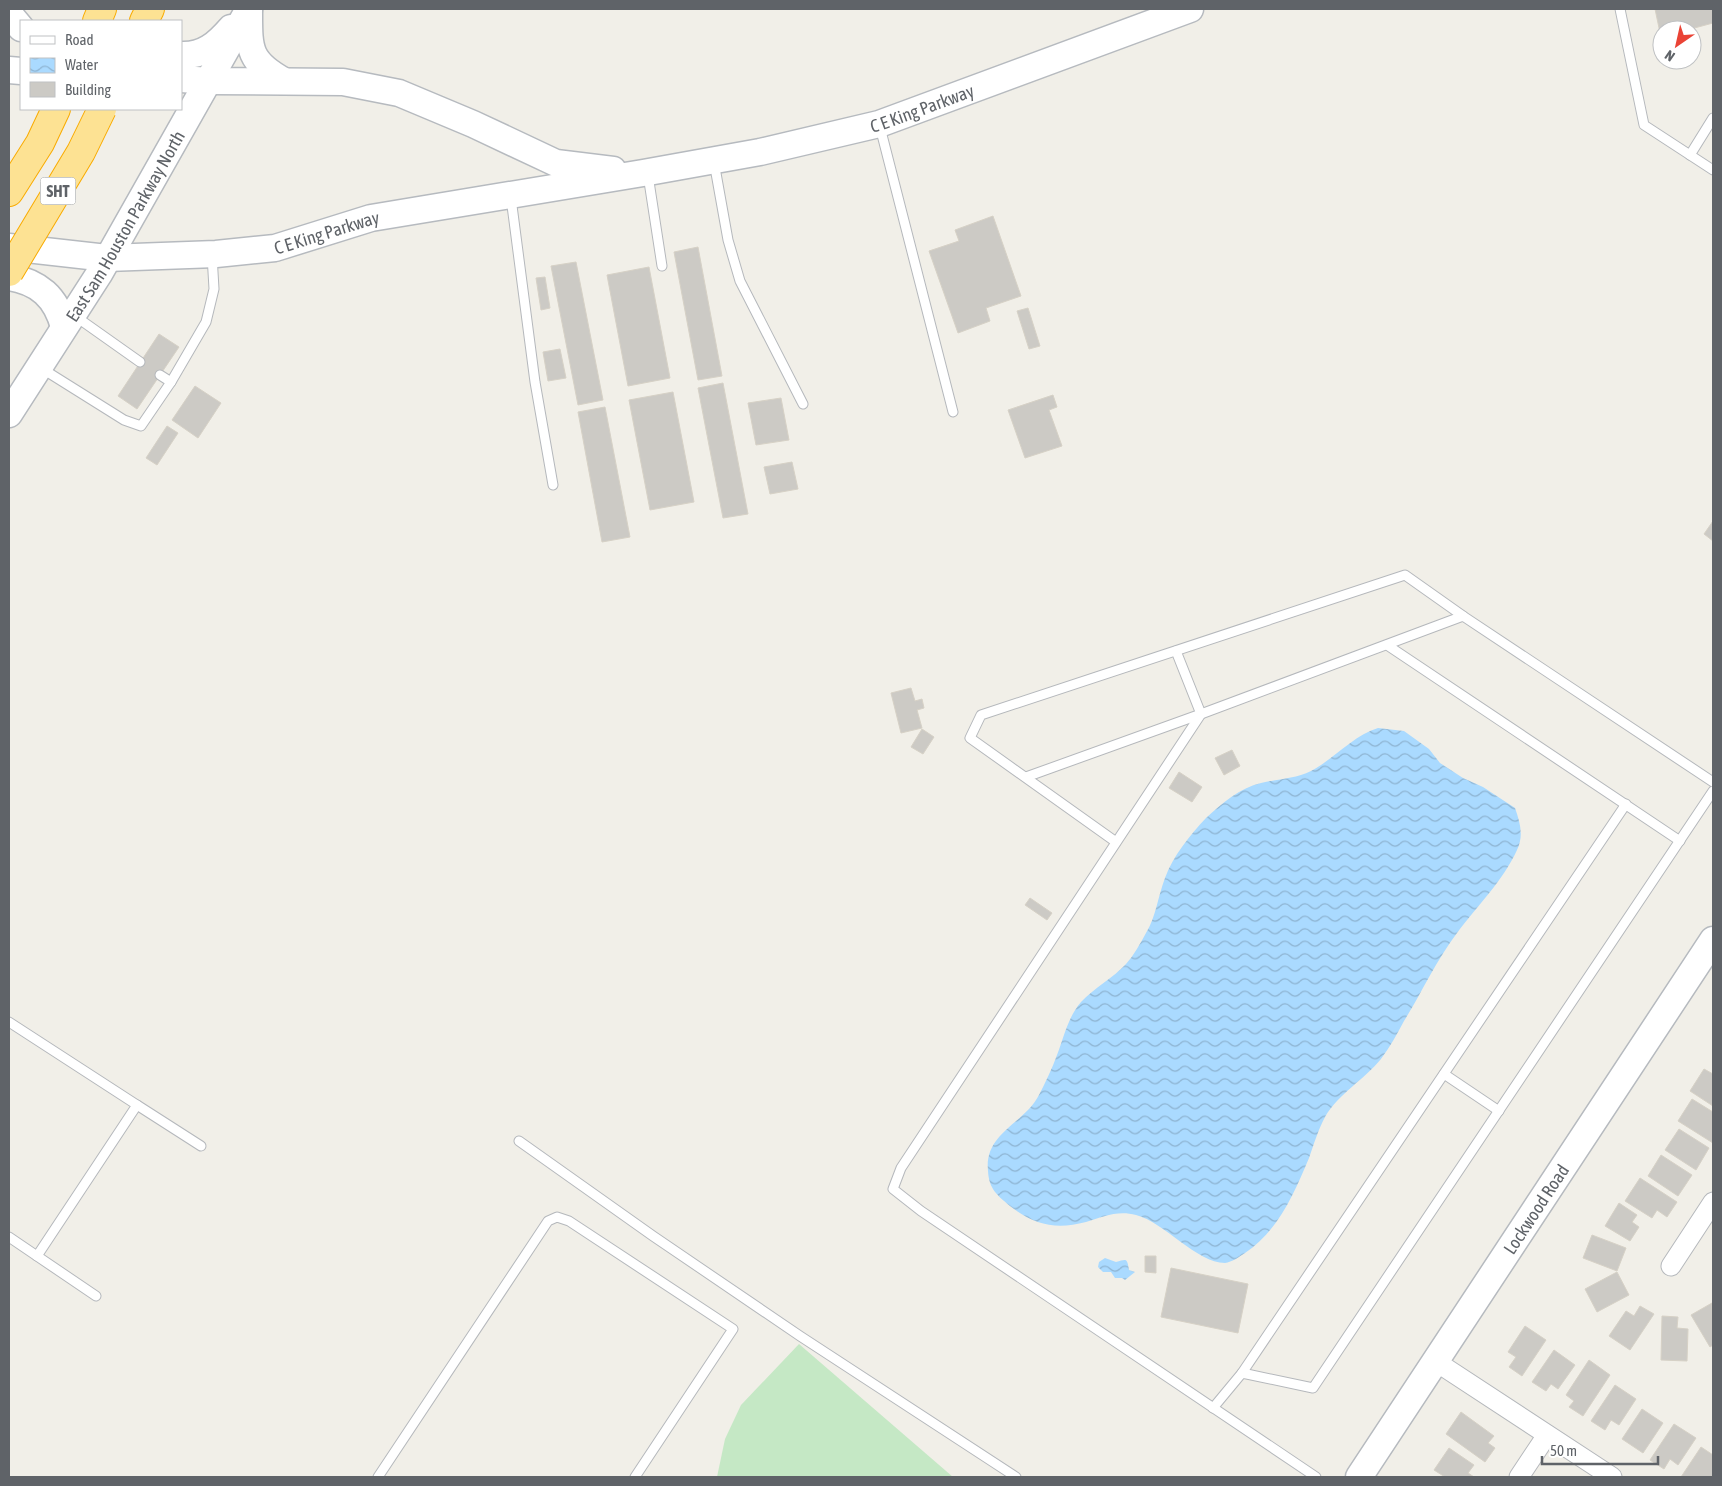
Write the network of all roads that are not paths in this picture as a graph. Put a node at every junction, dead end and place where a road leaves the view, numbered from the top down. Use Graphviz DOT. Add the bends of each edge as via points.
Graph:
graph roads {
  1 [pos="9,9"];
  2 [pos="249,9"];
  3 [pos="1190,9"];
  4 [pos="1620,9"];
  5 [pos="20,27"];
  6 [pos="182,55"];
  7 [pos="182,79"];
  8 [pos="210,81"];
  9 [pos="284,81"];
  10 [pos="56,110"];
  11 [pos="102,110"];
  12 [pos="1713,118"];
  13 [pos="879,124"];
  14 [pos="1690,155"];
  15 [pos="714,160"];
  16 [pos="1713,170"];
  17 [pos="645,173"];
  18 [pos="9,192"];
  19 [pos="511,195"];
  20 [pos="9,247"];
  21 [pos="212,254"];
  22 [pos="107,258"];
  23 [pos="662,266"];
  24 [pos="9,272"];
  25 [pos="9,278"];
  26 [pos="68,321"];
  27 [pos="140,362"];
  28 [pos="38,367"];
  29 [pos="160,375"];
  30 [pos="171,382"];
  31 [pos="803,404"];
  32 [pos="953,412"];
  33 [pos="9,414"];
  34 [pos="553,485"];
  35 [pos="1463,616"];
  36 [pos="1387,644"];
  37 [pos="1176,651"];
  38 [pos="1201,714"];
  39 [pos="1026,777"];
  40 [pos="1713,782"];
  41 [pos="1713,791"];
  42 [pos="1626,804"];
  43 [pos="1680,841"];
  44 [pos="1116,842"];
  45 [pos="1713,940"];
  46 [pos="9,1022"];
  47 [pos="1444,1074"];
  48 [pos="137,1105"];
  49 [pos="1499,1111"];
  50 [pos="519,1141"];
  51 [pos="201,1146"];
  52 [pos="1713,1202"];
  53 [pos="9,1237"];
  54 [pos="37,1256"];
  55 [pos="1671,1266"];
  56 [pos="96,1296"];
  57 [pos="1435,1361"];
  58 [pos="1242,1372"];
  59 [pos="1213,1408"];
  60 [pos="1547,1435"];
  61 [pos="378,1477"];
  62 [pos="635,1477"];
  63 [pos="1016,1477"];
  64 [pos="1316,1477"];
  65 [pos="1359,1477"];
  66 [pos="1519,1477"];
  67 [pos="1612,1477"];
  1 -- 5 [label="main road"];
  2 -- 6 [label="main road" via="211,48"];
  2 -- 8 [label="main road, East Sam Houston Parkway North"];
  2 -- 9 [label="main road" via="249,40 255,57 266,71"];
  3 -- 13 [label="main road, C E King Parkway"];
  4 -- 14 [label="lane" via="1644,125"];
  7 -- 8 [label="main road, C E King Parkway"];
  8 -- 9 [label="main road, C E King Parkway"];
  8 -- 22 [label="main road, East Sam Houston Parkway North"];
  9 -- 17 [label="main road, C E King Parkway" via="343,82 399,93 556,163"];
  10 -- 18 [label="highway, SHT" via="40,143"];
  11 -- 24 [label="highway, SHT, bridge" via="82,152"];
  12 -- 14 [label="lane"];
  13 -- 15 [label="main road, C E King Parkway"];
  13 -- 32 [label="lane"];
  14 -- 16 [label="lane"];
  15 -- 17 [label="main road, C E King Parkway"];
  15 -- 31 [label="lane" via="728,240 740,282"];
  17 -- 19 [label="main road, C E King Parkway"];
  17 -- 23 [label="lane"];
  19 -- 21 [label="main road, C E King Parkway" via="371,218 274,248"];
  19 -- 34 [label="lane" via="535,382"];
  20 -- 22 [label="main road, C E King Parkway"];
  21 -- 22 [label="main road, C E King Parkway"];
  21 -- 30 [label="lane" via="214,289 206,322"];
  22 -- 26 [label="main road, East Sam Houston Parkway North"];
  25 -- 26 [label="main road" via="38,286"];
  26 -- 27 [label="lane"];
  26 -- 28 [label="main road, East Sam Houston Parkway North"];
  28 -- 30 [label="lane" via="124,420 141,426"];
  28 -- 33 [label="main road, East Sam Houston Parkway North"];
  29 -- 30 [label="lane"];
  35 -- 36 [label="lane"];
  35 -- 37 [label="lane" via="1406,576"];
  35 -- 40 [label="lane"];
  36 -- 38 [label="lane"];
  36 -- 42 [label="lane"];
  37 -- 38 [label="lane"];
  37 -- 39 [label="lane" via="981,715 970,738"];
  38 -- 39 [label="lane"];
  38 -- 44 [label="lane"];
  39 -- 44 [label="lane"];
  41 -- 43 [label="lane"];
  42 -- 43 [label="lane"];
  42 -- 47 [label="lane"];
  43 -- 49 [label="lane"];
  44 -- 59 [label="lane" via="901,1168 893,1189"];
  45 -- 57 [label="main road, Lockwood Road"];
  46 -- 48 [label="lane"];
  47 -- 49 [label="lane"];
  47 -- 58 [label="lane"];
  48 -- 51 [label="lane"];
  48 -- 54 [label="lane"];
  49 -- 58 [label="lane" via="1313,1388"];
  50 -- 63 [label="lane" via="776,1320"];
  52 -- 55 [label="street"];
  53 -- 54 [label="lane"];
  54 -- 56 [label="lane"];
  57 -- 60 [label="street"];
  57 -- 65 [label="main road, Lockwood Road"];
  58 -- 59 [label="lane"];
  59 -- 64 [label="lane"];
  60 -- 66 [label="street"];
  60 -- 67 [label="street"];
  61 -- 62 [label="lane" via="548,1221 557,1217 568,1221 733,1329"];
}
